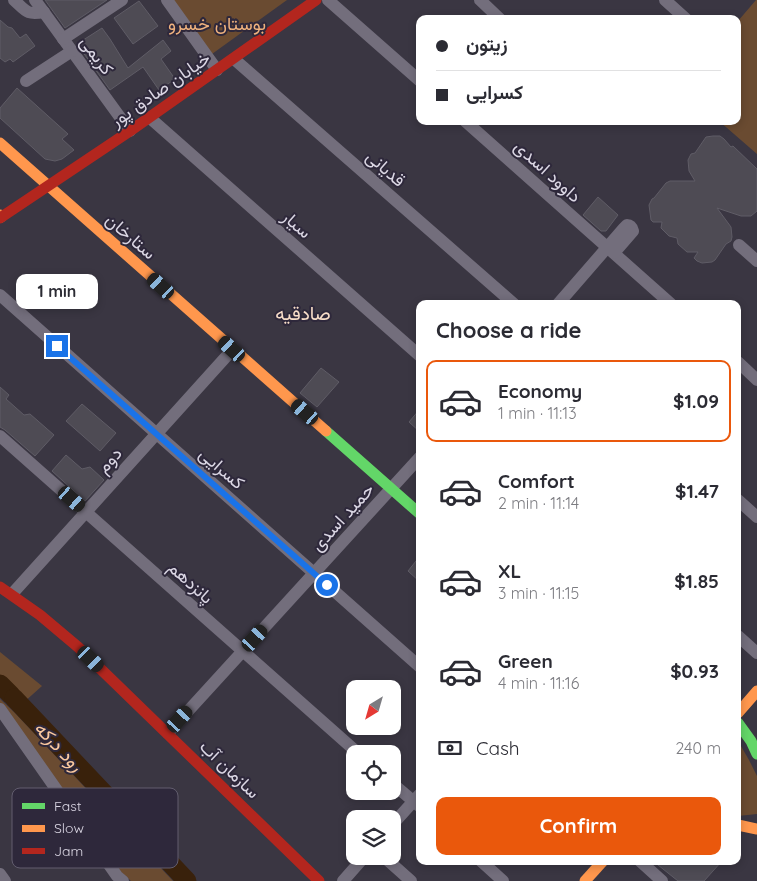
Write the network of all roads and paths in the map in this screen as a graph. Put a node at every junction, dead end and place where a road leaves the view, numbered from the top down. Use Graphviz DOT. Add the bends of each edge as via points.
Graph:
graph roads {
  1 [pos="14,0"];
  2 [pos="35,0"];
  3 [pos="122,0"];
  4 [pos="167,0"];
  5 [pos="328,0"];
  6 [pos="480,0"];
  7 [pos="665,0"];
  8 [pos="311,1"];
  9 [pos="44,12"];
  10 [pos="496,15"];
  11 [pos="682,15"];
  12 [pos="63,39"];
  13 [pos="72,51"];
  14 [pos="234,59"];
  15 [pos="217,70"];
  16 [pos="416,77"];
  17 [pos="26,81"];
  18 [pos="150,118"];
  19 [pos="470,125"];
  20 [pos="130,131"];
  21 [pos="0,143"];
  22 [pos="48,186"];
  23 [pos="0,216"];
  24 [pos="739,245"];
  25 [pos="611,250"];
  26 [pos="757,261"];
  27 [pos="0,295"];
  28 [pos="509,300"];
  29 [pos="562,300"];
  30 [pos="667,300"];
  31 [pos="232,349"];
  32 [pos="416,352"];
  33 [pos="741,365"];
  34 [pos="757,380"];
  35 [pos="156,433"];
  36 [pos="0,436"];
  37 [pos="416,460"];
  38 [pos="391,488"];
  39 [pos="741,503"];
  40 [pos="416,510"];
  41 [pos="86,512"];
  42 [pos="757,517"];
  43 [pos="314,573"];
  44 [pos="0,587"];
  45 [pos="12,594"];
  46 [pos="741,639"];
  47 [pos="243,651"];
  48 [pos="757,653"];
  49 [pos="416,663"];
  50 [pos="757,691"];
  51 [pos="741,710"];
  52 [pos="2,714"];
  53 [pos="741,727"];
  54 [pos="168,733"];
  55 [pos="349,745"];
  56 [pos="757,754"];
  57 [pos="53,788"];
  58 [pos="401,789"];
  59 [pos="416,800"];
  60 [pos="416,803"];
  61 [pos="401,817"];
  62 [pos="741,826"];
  63 [pos="757,830"];
  64 [pos="357,865"];
  65 [pos="393,865"];
  66 [pos="485,865"];
  67 [pos="599,865"];
  68 [pos="644,865"];
  69 [pos="108,868"];
  70 [pos="0,874"];
  71 [pos="116,879"];
  72 [pos="5,881"];
  73 [pos="319,881"];
  74 [pos="343,881"];
  75 [pos="411,881"];
  76 [pos="503,881"];
  77 [pos="585,881"];
  78 [pos="662,881"];
  1 -- 9 [label="street" via="31,14"];
  2 -- 9 [label="street, کریمی"];
  3 -- 12 [label="street"];
  4 -- 15 [label="street"];
  5 -- 16 [label="street"];
  6 -- 10 [label="street"];
  7 -- 11 [label="street"];
  8 -- 14 [label="main road, خیابان صادق پور"];
  9 -- 12 [label="street, کریمی"];
  12 -- 13 [label="street, کریمی"];
  13 -- 17 [label="street"];
  13 -- 20 [label="street, کریمی"];
  14 -- 15 [label="main road, خیابان صادق پور"];
  14 -- 28 [label="street, قدیانی"];
  15 -- 18 [label="main road, خیابان صادق پور"];
  18 -- 20 [label="main road, خیابان صادق پور"];
  18 -- 32 [label="street, سیار"];
  19 -- 25 [label="street, داوود اسدی"];
  20 -- 22 [label="main road, خیابان صادق پور"];
  21 -- 22 [label="main road, ستارخان"];
  22 -- 23 [label="main road, خیابان صادق پور"];
  22 -- 31 [label="main road, ستارخان"];
  24 -- 26 [label="street"];
  25 -- 29 [label="street"];
  25 -- 30 [label="street, داوود اسدی"];
  27 -- 35 [label="street, کسرایی"];
  31 -- 35 [label="street, دوم"];
  31 -- 38 [label="main road, ستارخان"];
  33 -- 34 [label="street"];
  35 -- 41 [label="street, دوم"];
  35 -- 43 [label="street, کسرایی"];
  36 -- 41 [label="street, پانزدهم"];
  37 -- 38 [label="street, حمید اسدی"];
  38 -- 40 [label="main road, ستارخان"];
  38 -- 43 [label="street, حمید اسدی"];
  39 -- 42 [label="street"];
  41 -- 45 [label="street, دوم"];
  41 -- 47 [label="street, پانزدهم"];
  43 -- 47 [label="street, حمید اسدی"];
  43 -- 49 [label="street, کسرایی"];
  44 -- 45 [label="main road, سازمان آب"];
  45 -- 54 [label="main road, سازمان آب" via="65,635"];
  46 -- 48 [label="street"];
  47 -- 54 [label="street, حمید اسدی"];
  47 -- 55 [label="street, پانزدهم"];
  50 -- 51 [label="main road"];
  52 -- 57 [label="street"];
  53 -- 56 [label="main road"];
  54 -- 73 [label="main road, سازمان آب"];
  58 -- 59 [label="street"];
  60 -- 61 [label="street"];
  62 -- 63 [label="main road"];
  64 -- 74 [label="street"];
  65 -- 75 [label="street"];
  66 -- 76 [label="street"];
  67 -- 77 [label="main road"];
  68 -- 78 [label="street"];
  69 -- 71 [label="street"];
  70 -- 72 [label="street"];
}
